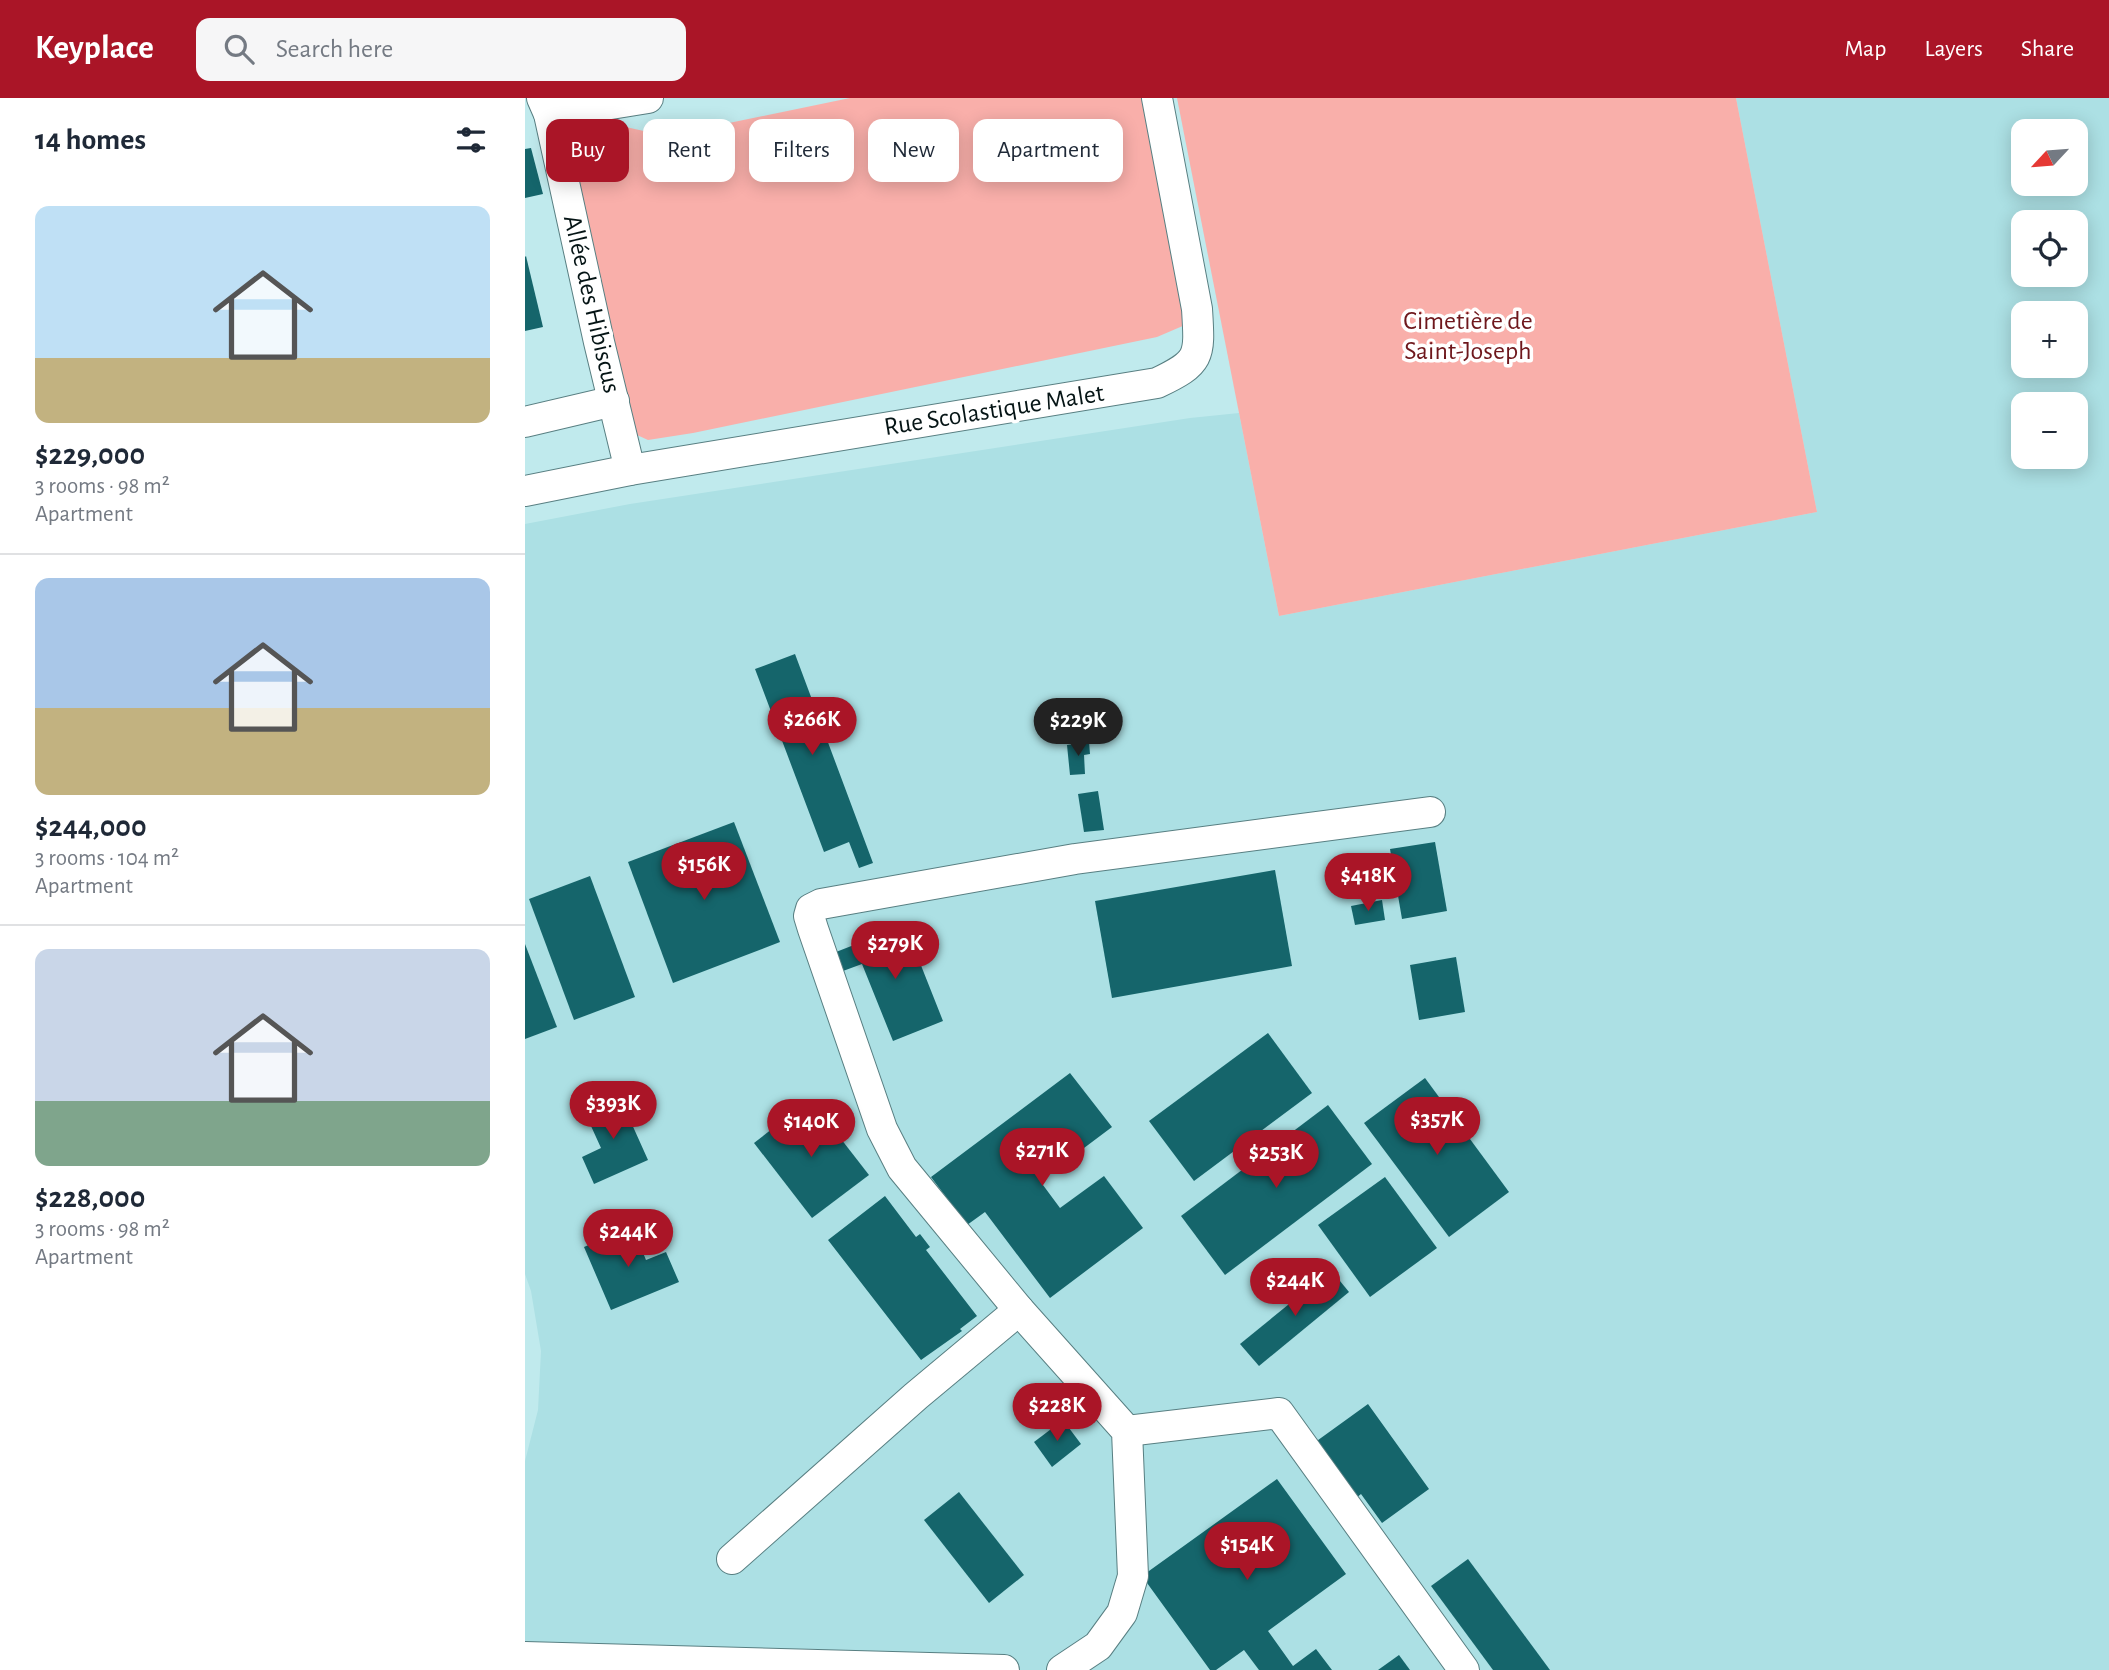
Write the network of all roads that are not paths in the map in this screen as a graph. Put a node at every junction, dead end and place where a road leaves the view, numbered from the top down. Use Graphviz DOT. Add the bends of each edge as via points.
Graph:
graph roads {
  1 [pos="648,98"];
  2 [pos="1157,98"];
  3 [pos="545,106"];
  4 [pos="614,401"];
  5 [pos="525,422"];
  6 [pos="630,470"];
  7 [pos="525,491"];
  8 [pos="1430,812"];
  9 [pos="1019,1310"];
  10 [pos="1127,1431"];
  11 [pos="732,1559"];
  12 [pos="525,1657"];
  13 [pos="902,1668"];
  14 [pos="1004,1670"];
  15 [pos="1062,1670"];
  16 [pos="1464,1670"];
  1 -- 3 [label="street"];
  2 -- 6 [label="street, Rue Scolastique Malet" via="1197,309 1197,355 1182,371 1157,383"];
  3 -- 4 [label="street, Allée des Hibiscus"];
  4 -- 5 [label="street"];
  4 -- 6 [label="street, Allée des Hibiscus"];
  6 -- 7 [label="street, Rue Scolastique Malet"];
  8 -- 9 [label="street" via="1075,859 811,909 817,942 894,1154"];
  9 -- 10 [label="street"];
  9 -- 11 [label="street"];
  10 -- 15 [label="street" via="1133,1576 1122,1613 1098,1646"];
  10 -- 16 [label="street" via="1279,1413"];
  12 -- 13 [label="street"];
  13 -- 14 [label="street"];
}
